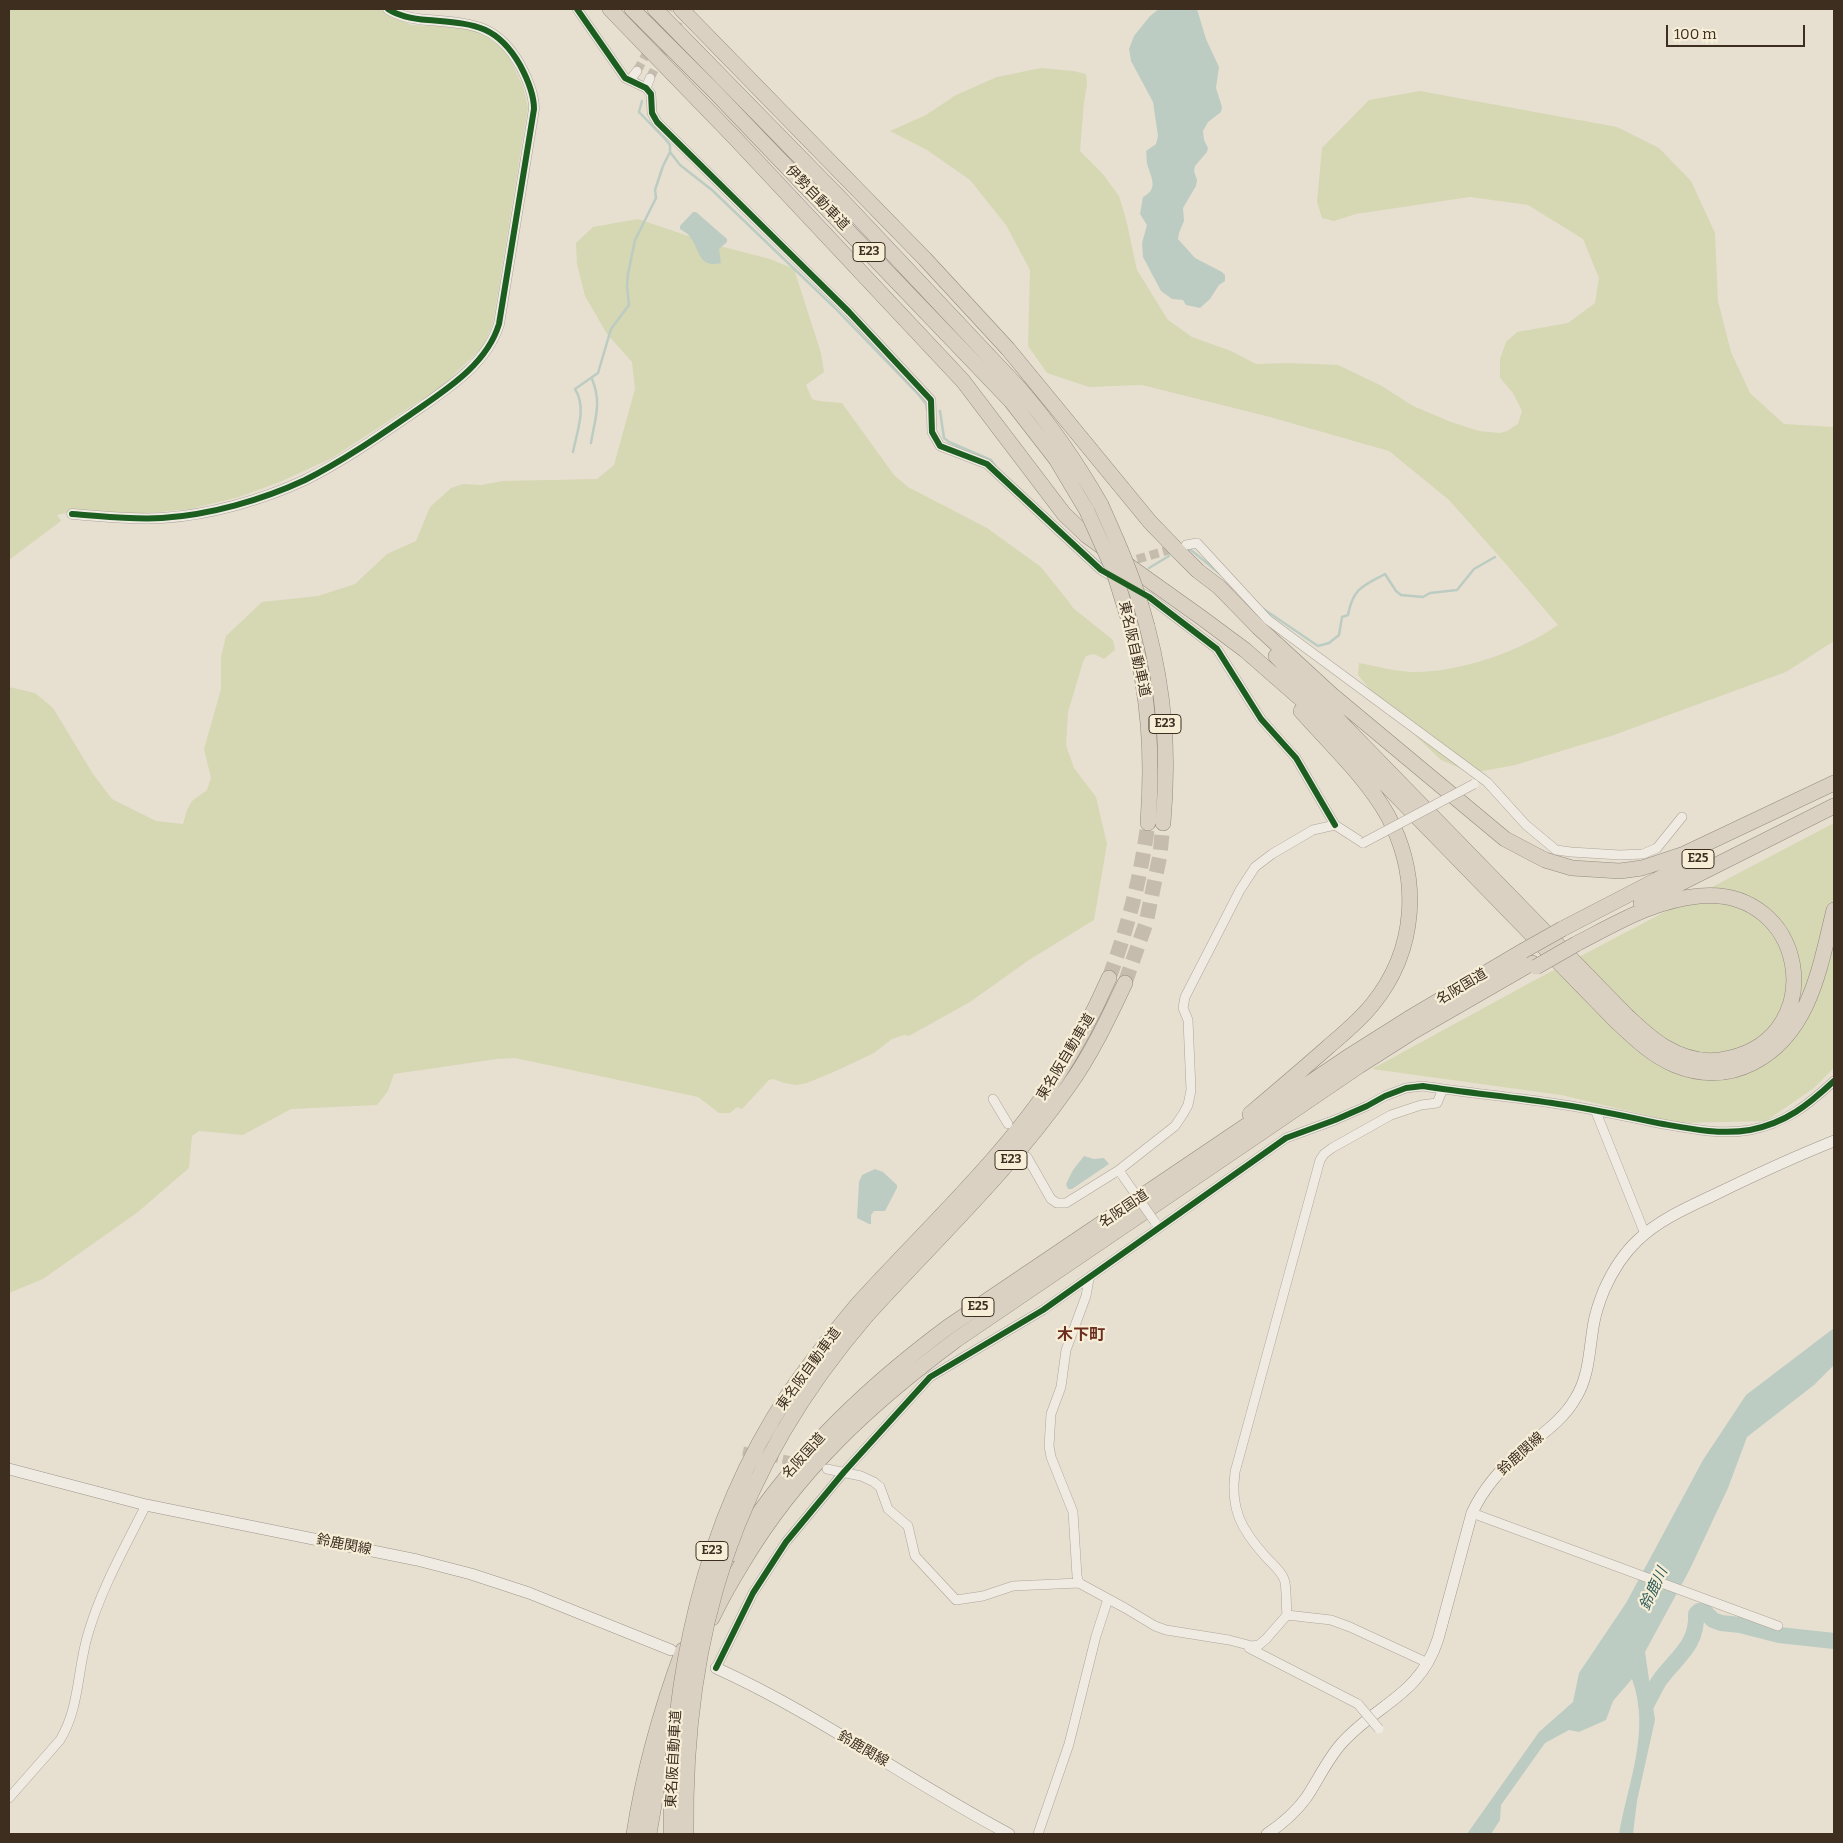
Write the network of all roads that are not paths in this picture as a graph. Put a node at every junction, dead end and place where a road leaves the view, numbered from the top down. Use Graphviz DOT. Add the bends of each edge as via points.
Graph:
graph roads {
  1 [pos="577,9"];
  2 [pos="610,9"];
  3 [pos="632,9"];
  4 [pos="655,9"];
  5 [pos="680,9"];
  6 [pos="392,10"];
  7 [pos="637,71"];
  8 [pos="650,78"];
  9 [pos="630,80"];
  10 [pos="646,88"];
  11 [pos="1094,508"];
  12 [pos="72,514"];
  13 [pos="1186,545"];
  14 [pos="1198,571"];
  15 [pos="1202,618"];
  16 [pos="1834,783"];
  17 [pos="1474,784"];
  18 [pos="1834,791"];
  19 [pos="1834,806"];
  20 [pos="1682,817"];
  21 [pos="1148,823"];
  22 [pos="1163,824"];
  23 [pos="1335,825"];
  24 [pos="1834,910"];
  25 [pos="1570,938"];
  26 [pos="1530,960"];
  27 [pos="1109,978"];
  28 [pos="1125,984"];
  29 [pos="1834,1081"];
  30 [pos="1443,1089"];
  31 [pos="993,1099"];
  32 [pos="1596,1112"];
  33 [pos="1008,1124"];
  34 [pos="1834,1142"];
  35 [pos="1027,1157"];
  36 [pos="1185,1168"];
  37 [pos="1121,1172"];
  38 [pos="1157,1225"];
  39 [pos="1644,1234"];
  40 [pos="1089,1279"];
  41 [pos="862,1310"];
  42 [pos="9,1469"];
  43 [pos="827,1469"];
  44 [pos="844,1472"];
  45 [pos="146,1505"];
  46 [pos="1472,1513"];
  47 [pos="1079,1583"];
  48 [pos="1108,1599"];
  49 [pos="1287,1615"];
  50 [pos="1778,1626"];
  51 [pos="1245,1644"];
  52 [pos="671,1650"];
  53 [pos="1428,1663"];
  54 [pos="716,1668"];
  55 [pos="1379,1729"];
  56 [pos="9,1798"];
  57 [pos="634,1834"];
  58 [pos="649,1834"];
  59 [pos="671,1834"];
  60 [pos="686,1834"];
  61 [pos="1009,1834"];
  62 [pos="1038,1834"];
  63 [pos="1267,1834"];
  1 -- 9 [label="street" via="625,78"];
  2 -- 15 [label="highway" via="963,381 1064,514 1087,536"];
  3 -- 11 [label="highway, 伊勢自動車道 / E23" via="1011,401"];
  4 -- 11 [label="highway, 伊勢自動車道 / E23" via="847,205 1019,388 1084,475"];
  5 -- 14 [label="highway" via="925,259 1034,379 1150,522"];
  6 -- 12 [label="street" via="414,19 467,23 488,30 511,50 525,75 534,102 499,324 488,349 439,395 331,465 282,490 234,505 163,518"];
  7 -- 9 [label="street"];
  8 -- 10 [label="street"];
  9 -- 10 [label="street"];
  10 -- 23 [label="street" via="651,94 652,114 657,122 849,312 931,400 932,432 940,446 987,464 1104,569 1149,597 1217,649 1261,719 1296,758"];
  11 -- 21 [label="highway, 東名阪自動車道 / E23, bridge" via="1132,630 1145,690 1149,723"];
  11 -- 22 [label="highway, 東名阪自動車道 / E23, bridge" via="1128,568 1140,599 1159,678 1166,758"];
  13 -- 20 [label="street" via="1196,542 1268,620 1487,782 1526,825 1556,850 1644,854 1657,848"];
  14 -- 16 [label="highway" via="1392,746 1505,839 1545,860 1572,868 1595,870 1642,868 1684,854"];
  14 -- 25 [label="highway" via="1274,655 1620,1009 1659,1043 1677,1053 1701,1060 1723,1060 1745,1054 1764,1043 1780,1027 1793,994 1792,959 1778,928 1759,910 1728,898 1701,896 1674,900"];
  15 -- 24 [label="highway" via="1245,650 1309,706 1614,1019 1640,1043 1670,1062 1702,1072 1729,1071 1756,1062 1778,1045 1806,1004"];
  15 -- 36 [label="highway" via="1290,700 1366,783 1388,816 1402,846 1408,875 1410,918 1396,965 1372,1005 1302,1071"];
  17 -- 23 [label="street, bridge" via="1363,843"];
  18 -- 25 [label="highway, 名阪国道 / E25" via="1670,872"];
  19 -- 25 [label="highway, 名阪国道 / E25"];
  23 -- 37 [label="street" via="1313,830 1272,854 1255,867 1240,890 1185,997 1183,1008 1188,1020 1191,1090 1188,1105 1175,1126"];
  25 -- 26 [label="highway, 名阪国道 / E25"];
  26 -- 36 [label="highway, 名阪国道 / E25" via="1408,1019"];
  26 -- 58 [label="highway, 名阪国道 / E25" via="1360,1066 956,1340 885,1395 825,1453 754,1543 714,1614 671,1727"];
  27 -- 41 [label="highway, 東名阪自動車道 / E23" via="1076,1045 1036,1105"];
  28 -- 41 [label="highway, 東名阪自動車道 / E23" via="1090,1053 1048,1115 1000,1172"];
  29 -- 32 [label="street" via="1810,1104 1789,1117 1749,1130 1692,1129"];
  30 -- 32 [label="street"];
  30 -- 38 [label="street" via="1406,1088 1286,1138 1201,1200"];
  30 -- 49 [label="street" via="1437,1103 1391,1115 1332,1148 1320,1160 1240,1448 1233,1486 1241,1523 1251,1540 1285,1578"];
  31 -- 33 [label="street"];
  32 -- 39 [label="street"];
  34 -- 39 [label="main road, 鈴鹿関線" via="1791,1158 1678,1212"];
  35 -- 37 [label="street" via="1051,1199 1057,1203 1073,1200"];
  36 -- 57 [label="highway, 名阪国道 / E25" via="911,1355 843,1414 790,1471 718,1575 684,1650 647,1760"];
  37 -- 38 [label="street, bridge"];
  38 -- 40 [label="street"];
  39 -- 46 [label="main road, 鈴鹿関線" via="1627,1252 1606,1284 1594,1320 1586,1373 1576,1399 1557,1421 1502,1469 1484,1490"];
  40 -- 44 [label="street" via="930,1377"];
  40 -- 47 [label="street" via="1066,1350 1061,1388 1051,1414 1049,1446 1073,1512"];
  41 -- 59 [label="highway, 東名阪自動車道 / E23, bridge" via="810,1363 766,1431 713,1548 691,1626 682,1674 673,1748"];
  41 -- 60 [label="highway, 東名阪自動車道 / E23, bridge" via="778,1440 759,1475 726,1555 714,1591 697,1669 688,1748"];
  42 -- 45 [label="main road, 鈴鹿関線"];
  43 -- 44 [label="street"];
  44 -- 47 [label="street" via="861,1476 880,1487 888,1509 908,1526 915,1556 956,1600 983,1596 1013,1586"];
  44 -- 54 [label="street" via="786,1542 753,1593"];
  45 -- 52 [label="main road, 鈴鹿関線" via="471,1574 529,1593"];
  45 -- 56 [label="street" via="92,1619 81,1659 75,1706 64,1733"];
  46 -- 50 [label="street"];
  46 -- 53 [label="main road, 鈴鹿関線" via="1438,1639"];
  47 -- 48 [label="street"];
  48 -- 51 [label="street" via="1166,1630"];
  48 -- 62 [label="street" via="1070,1744"];
  49 -- 51 [label="street" via="1259,1645"];
  49 -- 53 [label="street" via="1331,1620 1350,1626"];
  51 -- 55 [label="street, bridge" via="1358,1704"];
  53 -- 63 [label="main road, 鈴鹿関線" via="1407,1690 1342,1743 1296,1810"];
  54 -- 61 [label="main road, 鈴鹿関線" via="785,1704"];
}
